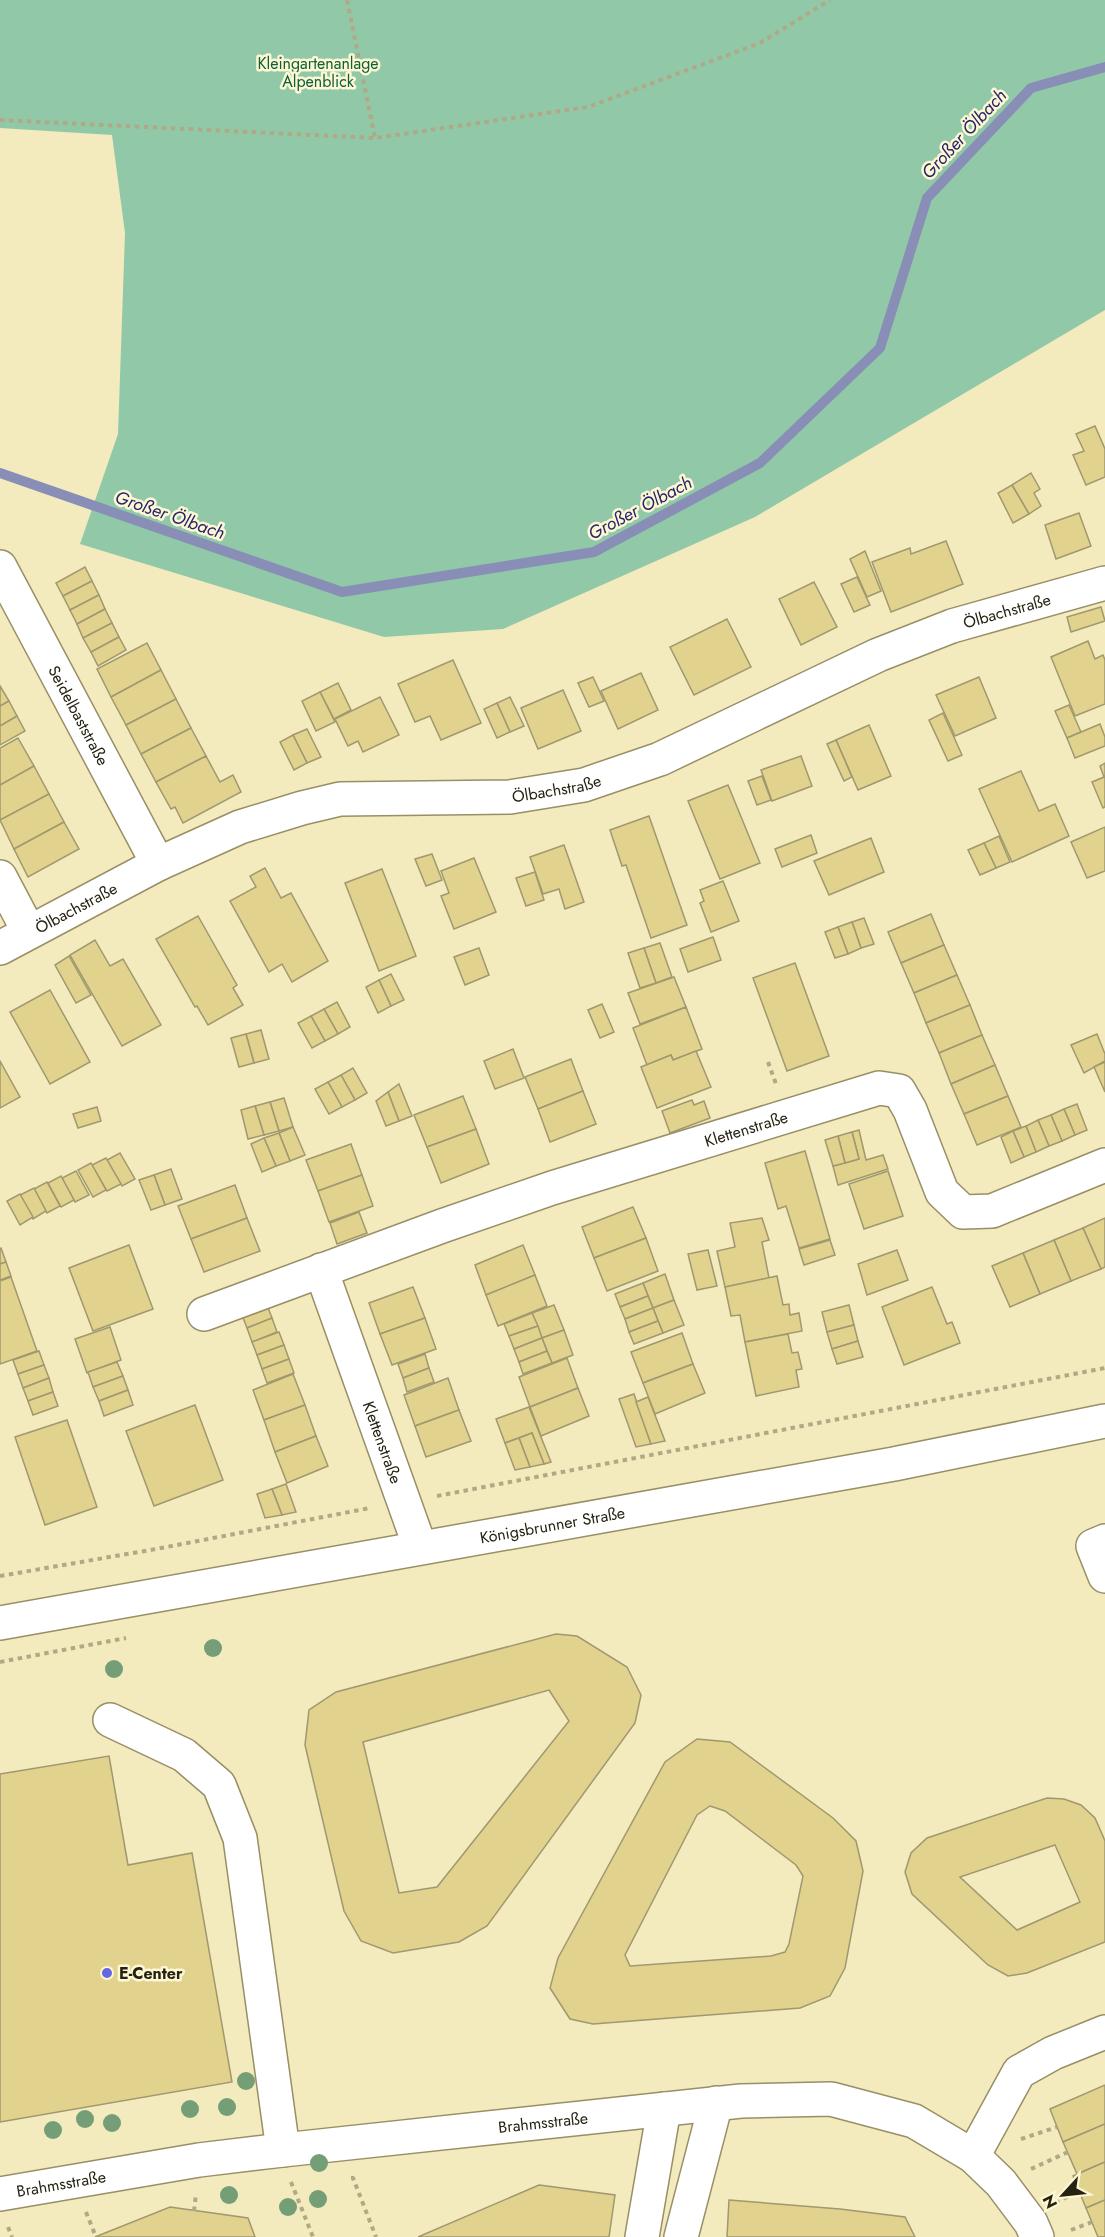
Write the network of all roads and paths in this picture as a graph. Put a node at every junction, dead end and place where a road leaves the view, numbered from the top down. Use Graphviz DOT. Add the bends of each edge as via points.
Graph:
graph roads {
  1 [pos="347,0"];
  2 [pos="830,0"];
  3 [pos="0,120"];
  4 [pos="375,138"];
  5 [pos="0,567"];
  6 [pos="1105,583"];
  7 [pos="158,864"];
  8 [pos="0,877"];
  9 [pos="29,932"];
  10 [pos="0,948"];
  11 [pos="1105,1166"];
  12 [pos="321,1270"];
  13 [pos="204,1314"];
  14 [pos="1105,1368"];
  15 [pos="1105,1421"];
  16 [pos="403,1502"];
  17 [pos="1105,1541"];
  18 [pos="420,1547"];
  19 [pos="0,1576"];
  20 [pos="1105,1576"];
  21 [pos="0,1623"];
  22 [pos="110,1720"];
  23 [pos="1105,2032"];
  24 [pos="716,2103"];
  25 [pos="664,2109"];
  26 [pos="283,2150"];
  27 [pos="973,2156"];
  28 [pos="343,2178"];
  29 [pos="301,2180"];
  30 [pos="0,2194"];
  31 [pos="1092,2222"];
  32 [pos="1051,2235"];
  33 [pos="313,2237"];
  34 [pos="376,2237"];
  35 [pos="642,2237"];
  36 [pos="681,2237"];
  1 -- 4 [label="path"];
  2 -- 4 [label="path" via="760,43 588,107"];
  3 -- 4 [label="path"];
  5 -- 7 [label="street, Seidelbaststraße"];
  6 -- 7 [label="street, Ölbachstraße" via="952,626 878,655 660,759 584,785 510,797 340,799 240,826"];
  7 -- 9 [label="street, Ölbachstraße"];
  8 -- 9 [label="street"];
  9 -- 10 [label="street, Ölbachstraße"];
  11 -- 12 [label="street, Klettenstraße" via="992,1211 963,1212 942,1192 899,1091 879,1088 552,1188"];
  12 -- 13 [label="street, Klettenstraße"];
  12 -- 16 [label="street, Klettenstraße"];
  14 -- 16 [label="path"];
  15 -- 18 [label="street, Königsbrunner Straße" via="894,1464"];
  16 -- 18 [label="street, Klettenstraße"];
  16 -- 19 [label="path"];
  17 -- 20 [label="street" via="1093,1546"];
  18 -- 21 [label="street, Königsbrunner Straße"];
  22 -- 26 [label="street" via="184,1755 219,1785 236,1827"];
  23 -- 27 [label="street" via="1019,2072"];
  24 -- 25 [label="street, Brahmsstraße"];
  24 -- 27 [label="street, Brahmsstraße" via="831,2099 914,2121"];
  24 -- 36 [label="street"];
  25 -- 26 [label="street, Brahmsstraße"];
  25 -- 35 [label="street"];
  26 -- 30 [label="street, Brahmsstraße" via="199,2160"];
  27 -- 32 [label="street, Brahmsstraße" via="1001,2183 1031,2223"];
  28 -- 34 [label="path" via="353,2178"];
  29 -- 33 [label="path" via="290,2180"];
  31 -- 32 [label="path"];
}
